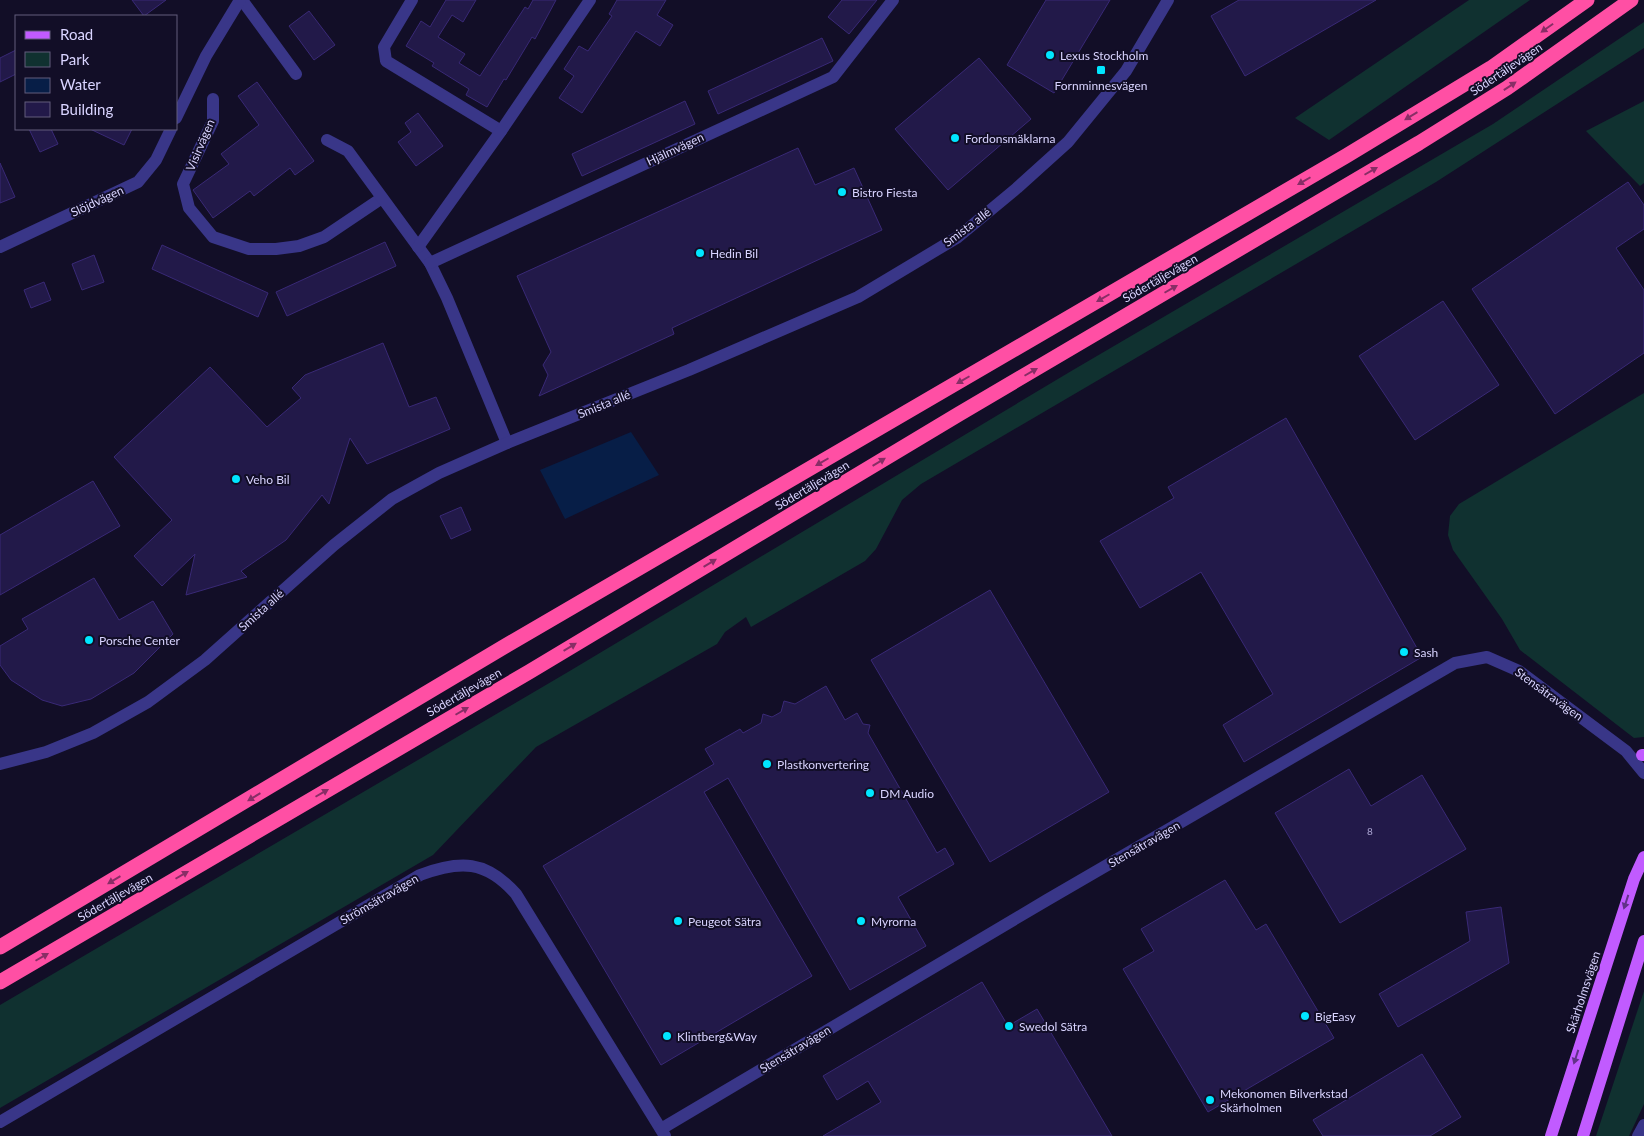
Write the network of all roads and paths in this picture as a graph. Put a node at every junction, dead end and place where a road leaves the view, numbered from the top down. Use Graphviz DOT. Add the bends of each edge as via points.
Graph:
graph roads {
  1 [pos="241,0"];
  2 [pos="412,0"];
  3 [pos="590,0"];
  4 [pos="893,0"];
  5 [pos="1168,0"];
  6 [pos="1587,0"];
  7 [pos="1630,0"];
  8 [pos="296,74"];
  9 [pos="213,98"];
  10 [pos="178,114"];
  11 [pos="171,130"];
  12 [pos="501,131"];
  13 [pos="327,140"];
  14 [pos="382,198"];
  15 [pos="0,247"];
  16 [pos="418,247"];
  17 [pos="430,263"];
  18 [pos="507,442"];
  19 [pos="1626,751"];
  20 [pos="1643,755"];
  21 [pos="0,764"];
  22 [pos="1644,773"];
  23 [pos="1644,857"];
  24 [pos="1644,942"];
  25 [pos="0,947"];
  26 [pos="0,982"];
  27 [pos="0,1122"];
  28 [pos="1644,1125"];
  29 [pos="663,1132"];
  30 [pos="1551,1136"];
  31 [pos="1583,1136"];
  32 [pos="1638,1136"];
  1 -- 8 [label="street"];
  1 -- 10 [label="street" via="206,56"];
  2 -- 12 [label="street" via="384,47 386,61"];
  3 -- 12 [label="street"];
  4 -- 17 [label="street, Hjälmvägen" via="833,76"];
  5 -- 18 [label="street, Smista allé" via="1126,71 1068,142 958,237 858,297 689,370"];
  6 -- 25 [label="highway, Södertäljevägen, one-way" via="1491,68 1346,156 507,645"];
  26 -- 7 [label="highway, Södertäljevägen, one-way" via="1427,138 1507,88"];
  9 -- 14 [label="street, Visirvägen" via="213,121 183,184 189,208 213,236 249,249 299,246 324,237"];
  11 -- 15 [label="street, Slöjdvägen" via="156,160 138,182"];
  12 -- 16 [label="street"];
  13 -- 14 [label="street" via="348,151"];
  14 -- 16 [label="street"];
  16 -- 17 [label="street"];
  17 -- 18 [label="street"];
  18 -- 21 [label="street, Smista allé" via="392,499 334,545 205,660 148,702 93,733 46,752"];
  19 -- 20 [label="street, Stensätravägen"];
  19 -- 22 [label="street, Stensätravägen"];
  19 -- 29 [label="street, Stensätravägen" via="1519,671 1487,657 1455,663 1055,896"];
  23 -- 30 [label="main road, Skärholmsvägen, one-way" via="1634,879"];
  24 -- 31 [label="main road"];
  27 -- 29 [label="street, Strömsätravägen" via="420,875 460,864 491,872 504,880 516,894"];
  28 -- 32 [label="street"];
}
